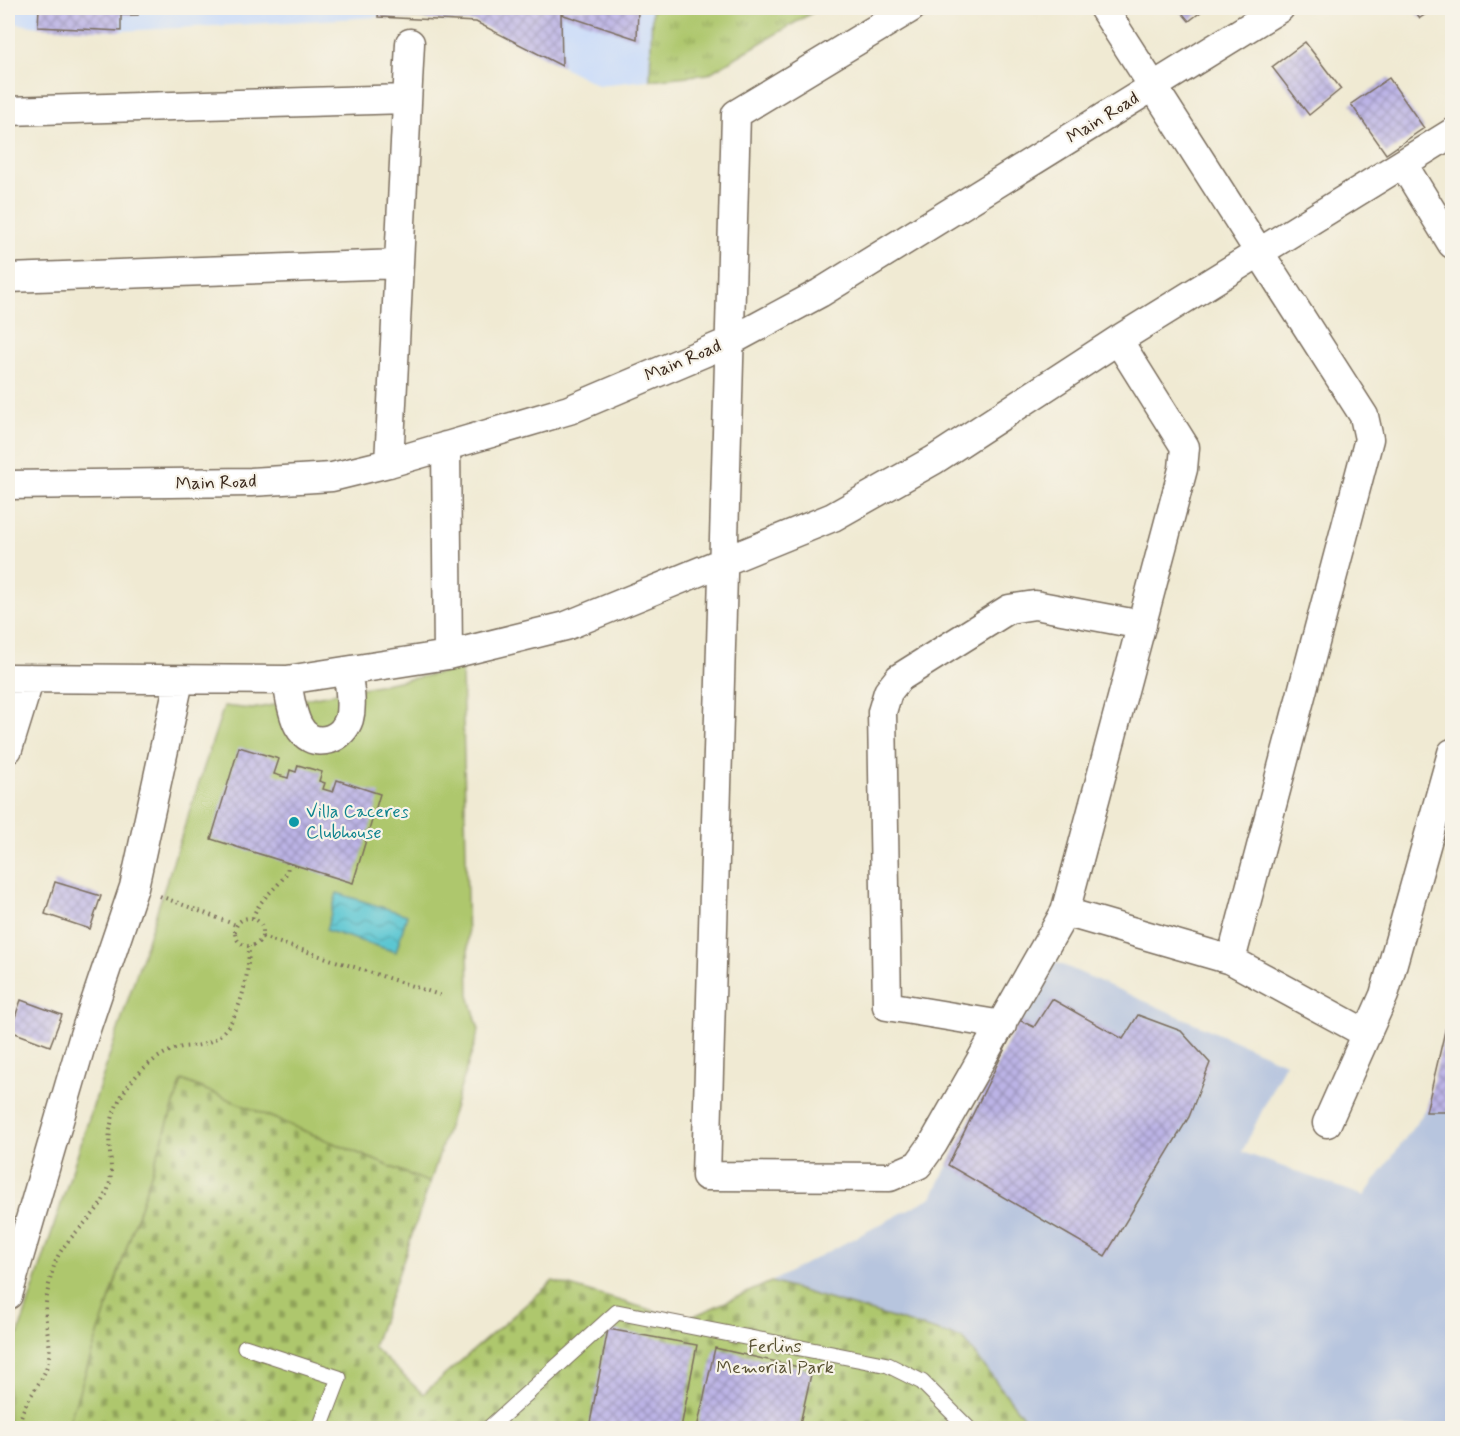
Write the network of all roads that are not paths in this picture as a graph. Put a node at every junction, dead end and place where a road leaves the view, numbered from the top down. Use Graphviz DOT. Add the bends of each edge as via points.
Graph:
graph roads {
  1 [pos="911,8"];
  2 [pos="1103,8"];
  3 [pos="1280,8"];
  4 [pos="410,43"];
  5 [pos="1154,86"];
  6 [pos="407,99"];
  7 [pos="8,111"];
  8 [pos="1452,134"];
  9 [pos="1403,164"];
  10 [pos="1452,244"];
  11 [pos="1258,254"];
  12 [pos="399,264"];
  13 [pos="8,278"];
  14 [pos="1118,340"];
  15 [pos="729,342"];
  16 [pos="446,447"];
  17 [pos="389,464"];
  18 [pos="8,485"];
  19 [pos="723,564"];
  20 [pos="1142,625"];
  21 [pos="448,655"];
  22 [pos="348,672"];
  23 [pos="19,678"];
  24 [pos="287,680"];
  25 [pos="179,681"];
  26 [pos="8,749"];
  27 [pos="1452,753"];
  28 [pos="1065,912"];
  29 [pos="1231,960"];
  30 [pos="1002,1025"];
  31 [pos="1367,1034"];
  32 [pos="1327,1123"];
  33 [pos="8,1295"];
  34 [pos="246,1347"];
  35 [pos="320,1428"];
  36 [pos="489,1428"];
  37 [pos="968,1428"];
  1 -- 15 [label="street" via="736,114"];
  2 -- 5 [label="street"];
  3 -- 5 [label="street, Main Road"];
  4 -- 6 [label="street"];
  5 -- 11 [label="street"];
  5 -- 15 [label="street, Main Road" via="820,293"];
  6 -- 7 [label="street"];
  6 -- 12 [label="street"];
  8 -- 9 [label="street"];
  9 -- 10 [label="street"];
  9 -- 11 [label="street"];
  11 -- 14 [label="street"];
  11 -- 29 [label="street" via="1364,416 1369,439"];
  12 -- 13 [label="street"];
  12 -- 17 [label="street"];
  14 -- 19 [label="street" via="934,460 833,517"];
  14 -- 20 [label="street" via="1185,447 1183,469"];
  15 -- 16 [label="street, Main Road" via="569,410"];
  15 -- 19 [label="street"];
  16 -- 17 [label="street, Main Road"];
  16 -- 21 [label="street"];
  17 -- 18 [label="street, Main Road" via="332,477 251,482"];
  19 -- 21 [label="street" via="566,626"];
  19 -- 30 [label="street" via="705,1176 890,1177 918,1165"];
  20 -- 28 [label="street"];
  20 -- 30 [label="street" via="1035,604 1009,609 899,678 888,692 882,712 887,1006"];
  21 -- 22 [label="street"];
  22 -- 24 [label="street"];
  22 -- 24 [label="street" via="349,719 339,734 322,740 299,729"];
  23 -- 25 [label="street"];
  23 -- 26 [label="street"];
  24 -- 25 [label="street"];
  25 -- 33 [label="street" via="134,886 84,1035"];
  27 -- 31 [label="street" via="1384,995"];
  28 -- 29 [label="street"];
  28 -- 30 [label="street"];
  29 -- 31 [label="street"];
  31 -- 32 [label="street"];
  34 -- 35 [label="lane" via="339,1378"];
  36 -- 37 [label="lane" via="617,1312 888,1365 922,1382"];
}
